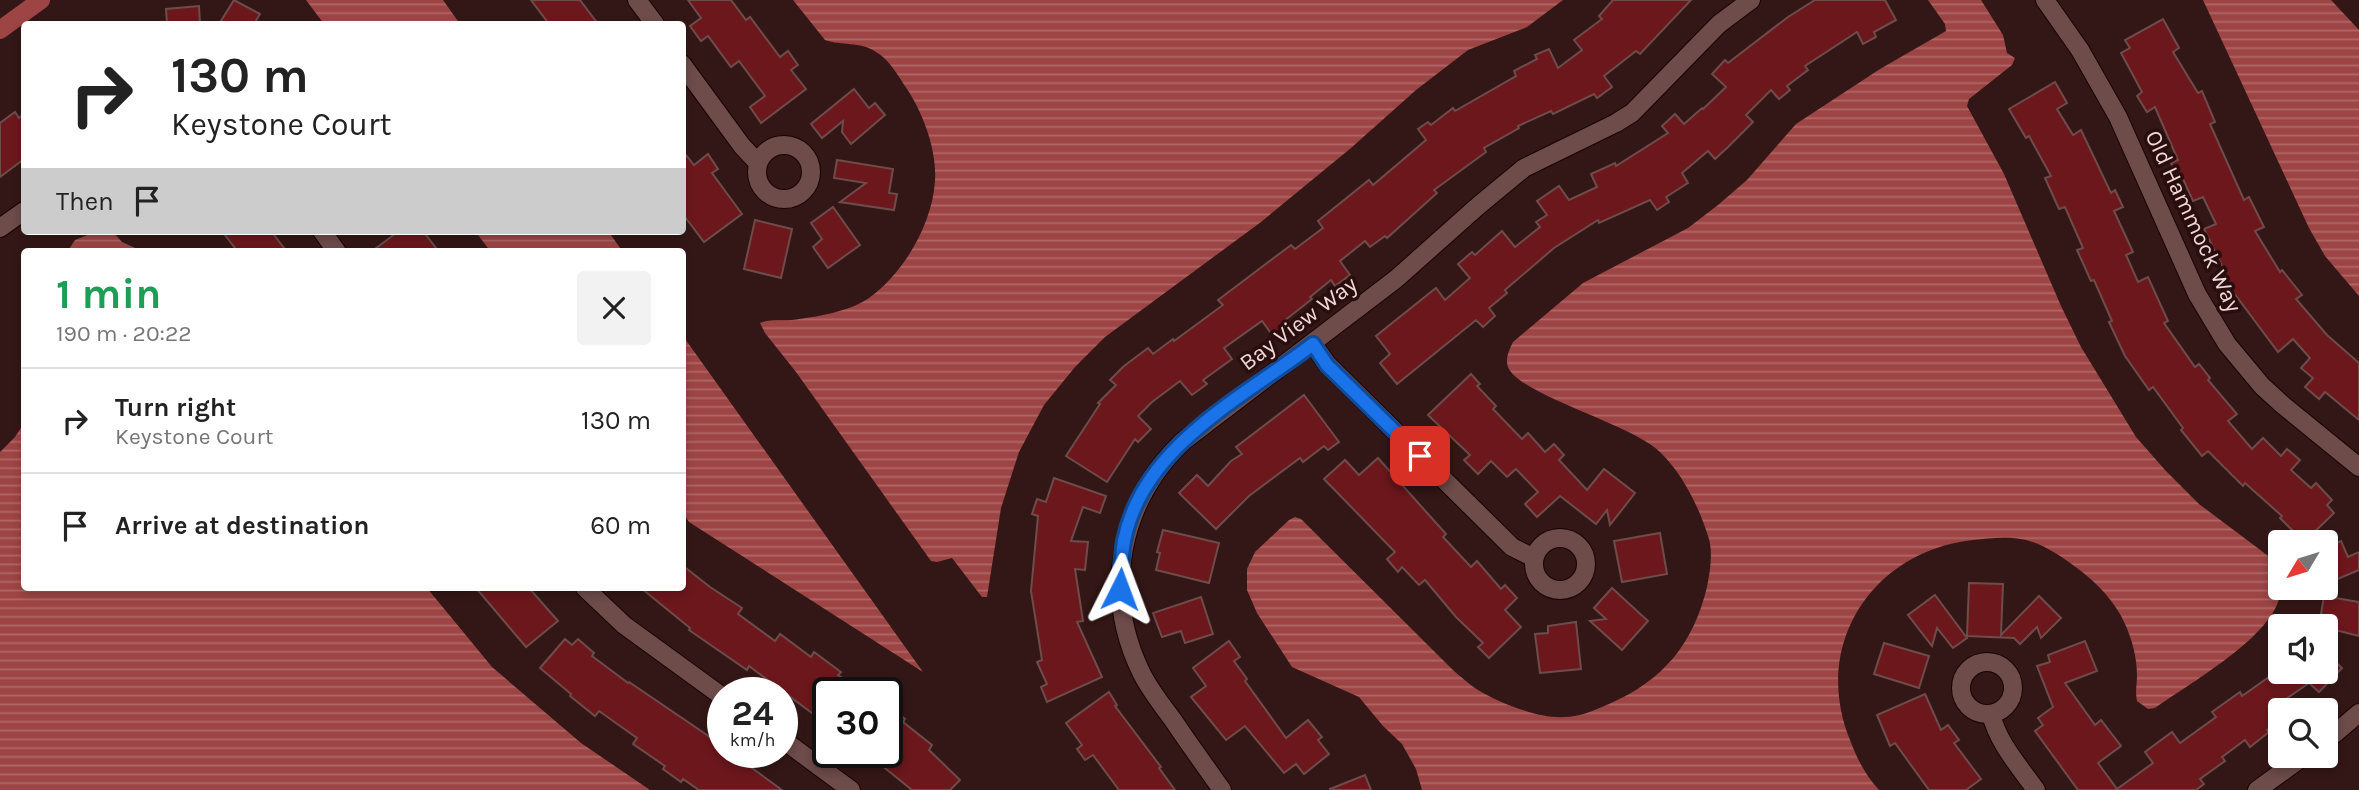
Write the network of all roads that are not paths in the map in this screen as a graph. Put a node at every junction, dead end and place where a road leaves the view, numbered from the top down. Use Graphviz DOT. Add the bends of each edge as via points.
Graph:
graph roads {
  1 [pos="637,0"];
  2 [pos="1751,0"];
  3 [pos="2045,0"];
  4 [pos="653,21"];
  5 [pos="686,69"];
  6 [pos="758,163"];
  7 [pos="21,213"];
  8 [pos="0,228"];
  9 [pos="1313,344"];
  10 [pos="2359,467"];
  11 [pos="1534,558"];
  12 [pos="588,591"];
  13 [pos="707,685"];
  14 [pos="2359,713"];
  15 [pos="1991,714"];
  16 [pos="2338,731"];
  17 [pos="798,751"];
  18 [pos="2288,768"];
  19 [pos="851,790"];
  20 [pos="1222,790"];
  21 [pos="2036,790"];
  22 [pos="2258,790"];
  1 -- 4 [label="street"];
  2 -- 9 [label="street, Bay View Way" via="1719,24 1632,113 1524,168"];
  3 -- 10 [label="street, Old Hammock Way" via="2118,117 2197,294 2227,344 2284,407"];
  5 -- 6 [label="street"];
  7 -- 8 [label="street"];
  9 -- 11 [label="street" via="1327,365 1512,547"];
  9 -- 20 [label="street, Bay View Way" via="1165,458 1135,510 1125,538 1120,589 1124,622 1141,672"];
  12 -- 13 [label="street" via="624,625"];
  14 -- 16 [label="street"];
  15 -- 21 [label="street" via="2004,745"];
  17 -- 19 [label="street"];
  18 -- 22 [label="street"];
}
